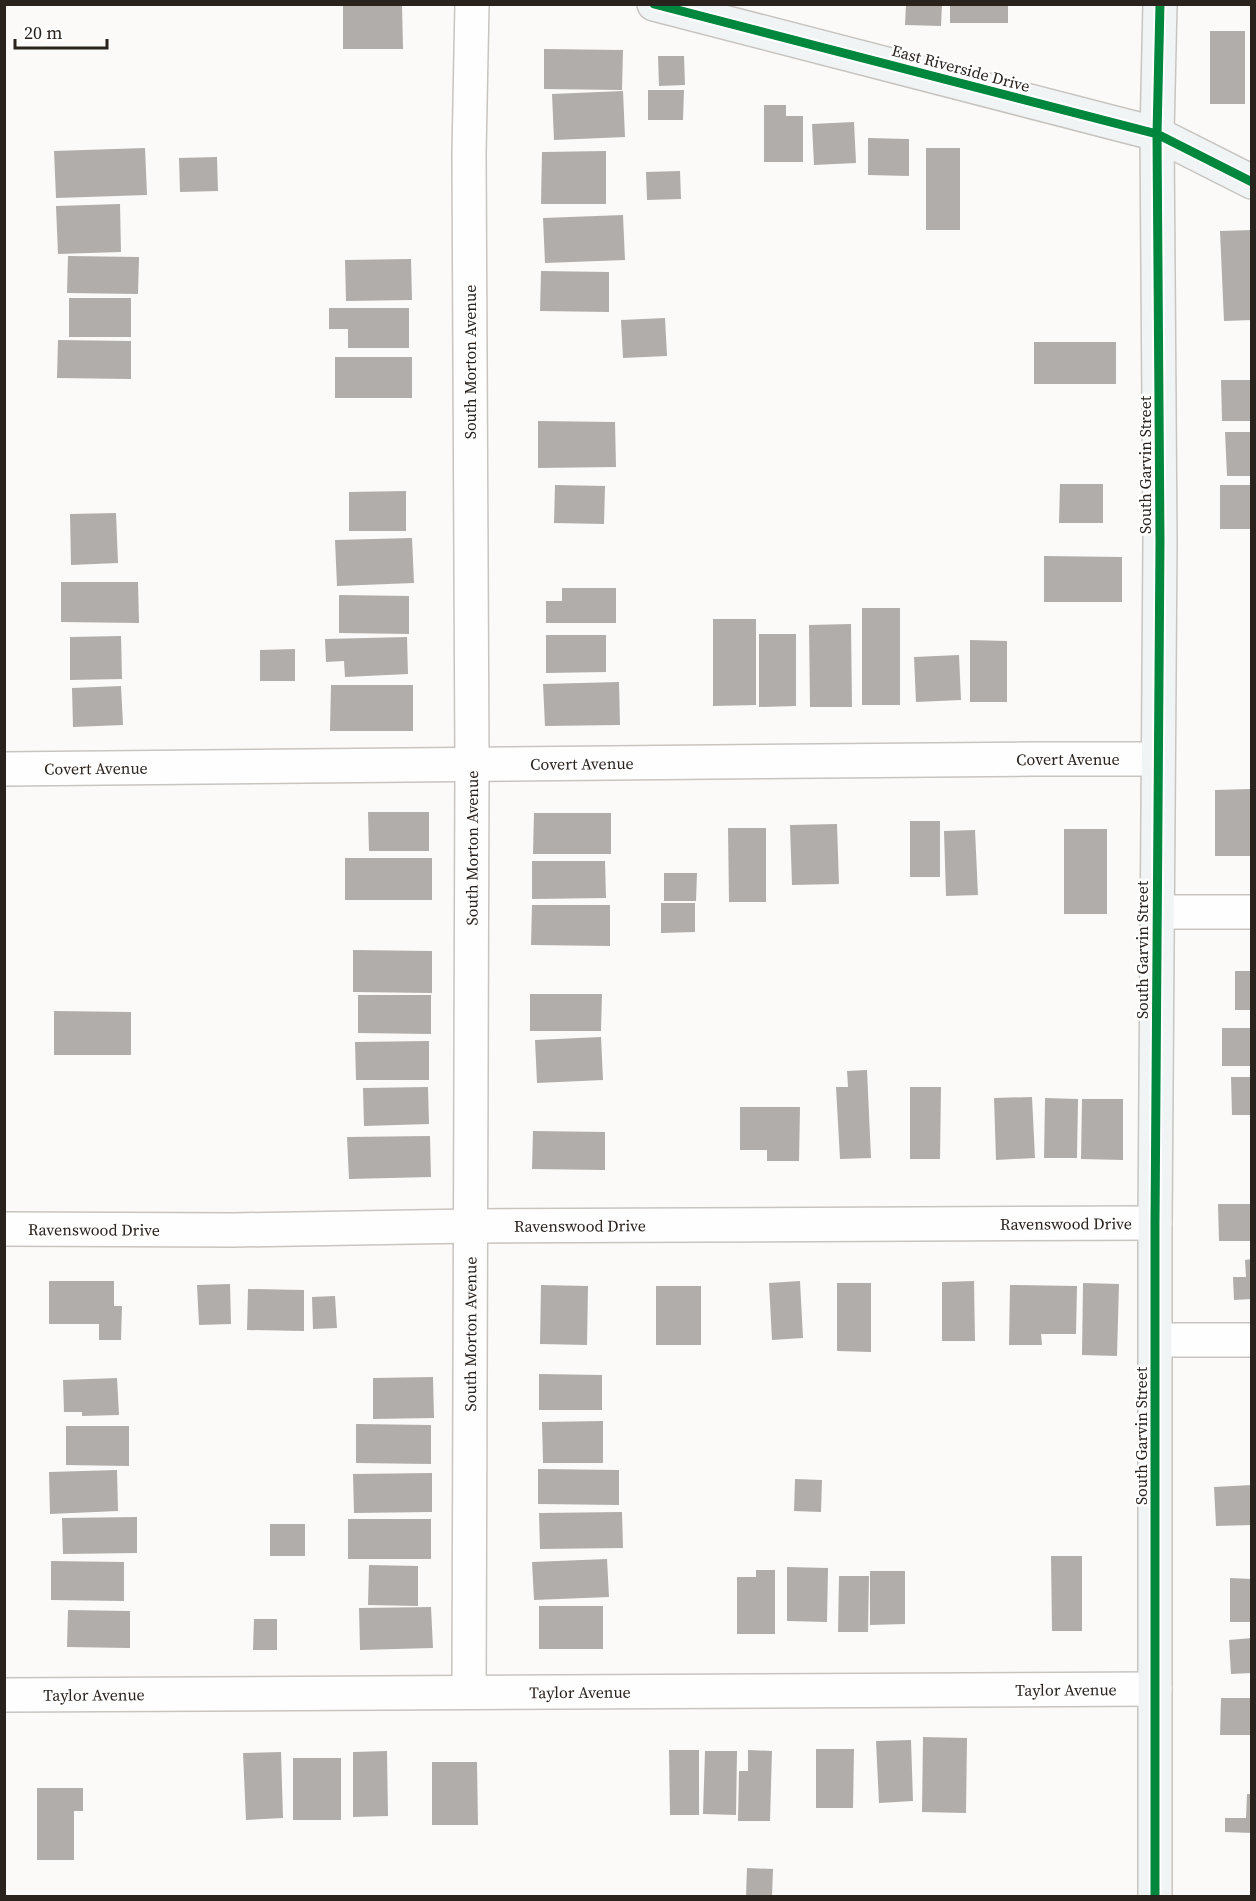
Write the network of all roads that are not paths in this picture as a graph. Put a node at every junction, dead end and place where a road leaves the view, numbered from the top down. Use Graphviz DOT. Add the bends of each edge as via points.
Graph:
graph roads {
  1 [pos="472,4"];
  2 [pos="654,4"];
  3 [pos="1160,4"];
  4 [pos="705,10"];
  5 [pos="1157,134"];
  6 [pos="1251,182"];
  7 [pos="1157,759"];
  8 [pos="472,765"];
  9 [pos="4,769"];
  10 [pos="1157,912"];
  11 [pos="1251,912"];
  12 [pos="1155,1223"];
  13 [pos="470,1226"];
  14 [pos="4,1229"];
  15 [pos="1156,1340"];
  16 [pos="1251,1340"];
  17 [pos="1155,1689"];
  18 [pos="469,1692"];
  19 [pos="4,1695"];
  20 [pos="1155,1896"];
  1 -- 8 [label="street, South Morton Avenue"];
  2 -- 4 [label="street, East Riverside Drive"];
  3 -- 5 [label="street, South Garvin Street"];
  4 -- 5 [label="street, East Riverside Drive"];
  5 -- 6 [label="street, East Riverside Drive"];
  5 -- 7 [label="street, South Garvin Street"];
  7 -- 8 [label="street, Covert Avenue"];
  7 -- 10 [label="street, South Garvin Street"];
  8 -- 9 [label="street, Covert Avenue"];
  8 -- 13 [label="street, South Morton Avenue"];
  10 -- 11 [label="street"];
  10 -- 12 [label="street, South Garvin Street"];
  12 -- 13 [label="street, Ravenswood Drive"];
  12 -- 15 [label="street, South Garvin Street"];
  13 -- 14 [label="street, Ravenswood Drive"];
  13 -- 18 [label="street, South Morton Avenue"];
  15 -- 16 [label="street"];
  15 -- 17 [label="street, South Garvin Street"];
  17 -- 18 [label="street, Taylor Avenue"];
  17 -- 20 [label="street, South Garvin Street"];
  18 -- 19 [label="street, Taylor Avenue"];
}
